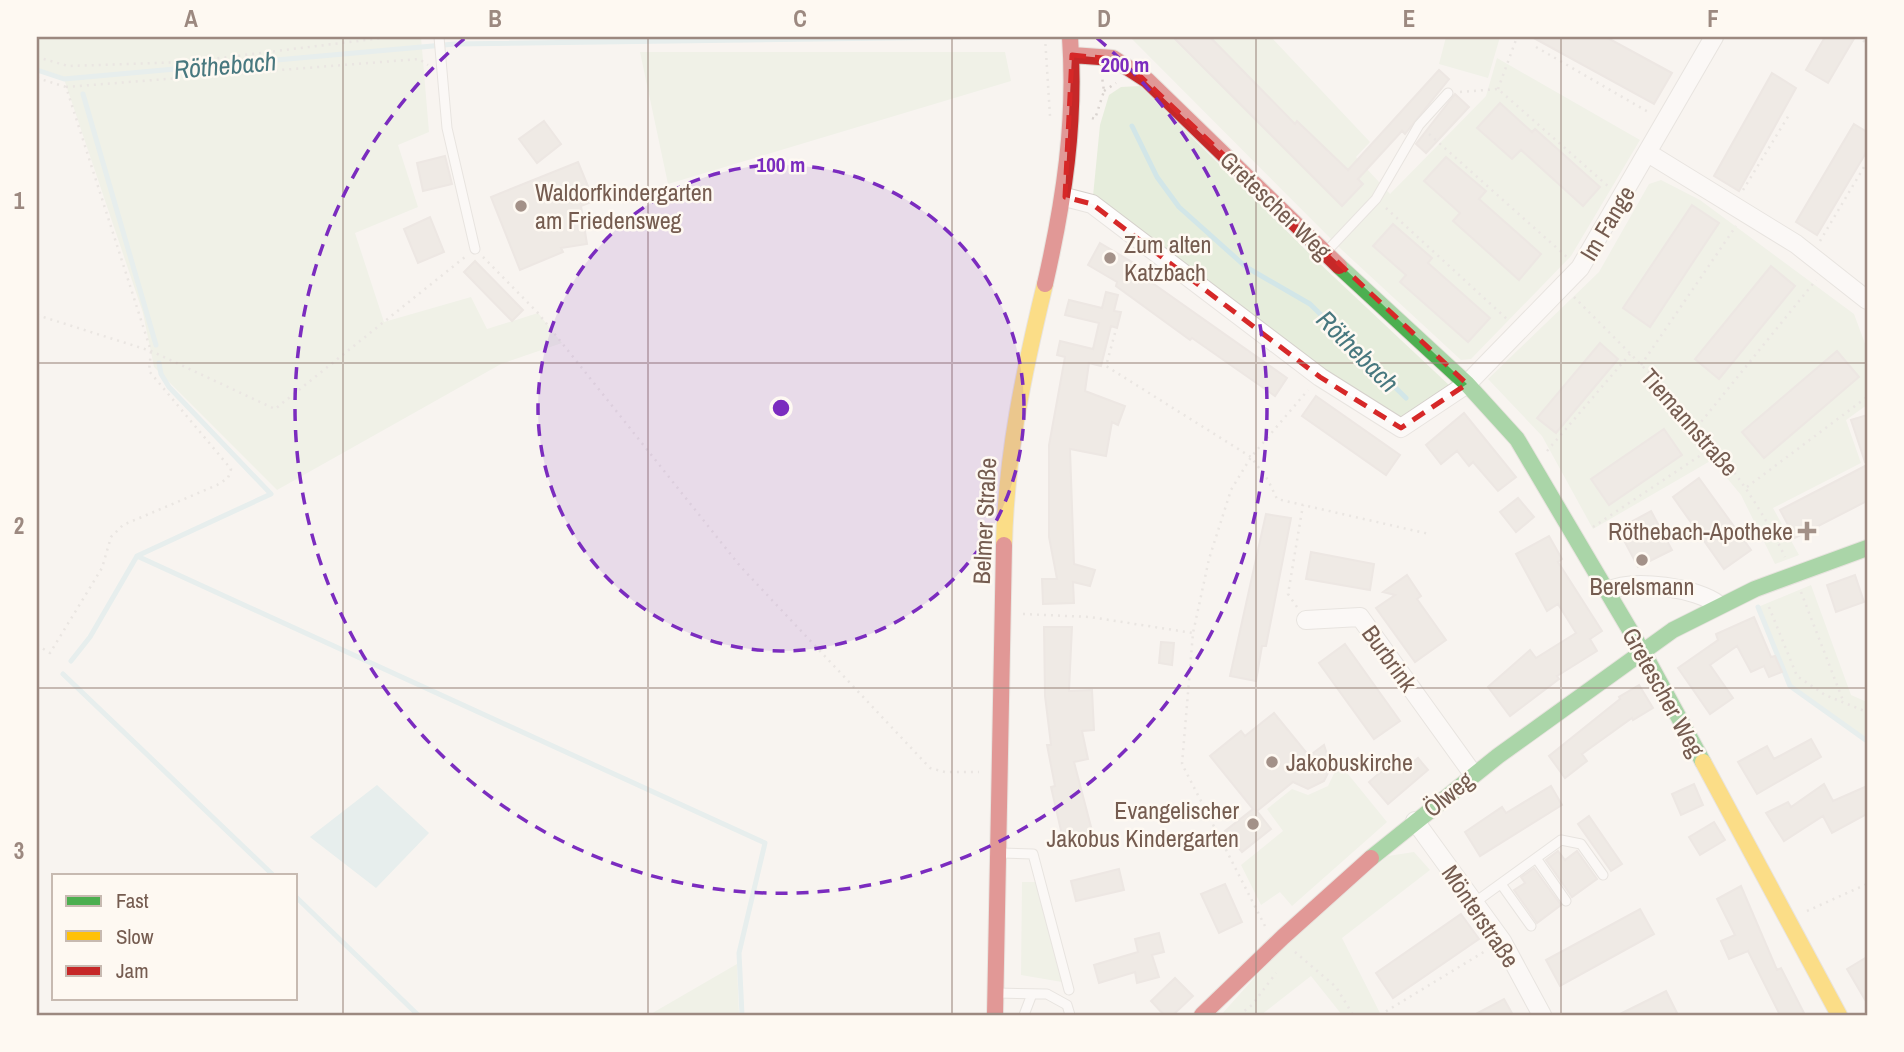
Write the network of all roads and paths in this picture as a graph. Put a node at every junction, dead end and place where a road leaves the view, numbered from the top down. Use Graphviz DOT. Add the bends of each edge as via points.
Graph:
graph roads {
  1 [pos="390,37"];
  2 [pos="439,37"];
  3 [pos="1045,37"];
  4 [pos="1070,37"];
  5 [pos="1517,37"];
  6 [pos="1714,37"];
  7 [pos="1857,37"];
  8 [pos="1867,43"];
  9 [pos="1536,47"];
  10 [pos="1073,55"];
  11 [pos="37,57"];
  12 [pos="441,61"];
  13 [pos="187,64"];
  14 [pos="188,76"];
  15 [pos="37,78"];
  16 [pos="1122,81"];
  17 [pos="66,87"];
  18 [pos="1498,89"];
  19 [pos="1448,93"];
  20 [pos="1788,115"];
  21 [pos="1050,116"];
  22 [pos="1095,119"];
  23 [pos="1665,122"];
  24 [pos="1419,125"];
  25 [pos="1648,153"];
  26 [pos="1867,162"];
  27 [pos="1065,197"];
  28 [pos="1376,199"];
  29 [pos="1622,199"];
  30 [pos="1740,208"];
  31 [pos="475,249"];
  32 [pos="1325,253"];
  33 [pos="1811,255"];
  34 [pos="1827,267"];
  35 [pos="1580,268"];
  36 [pos="1564,286"];
  37 [pos="1867,300"];
  38 [pos="37,315"];
  39 [pos="1519,330"];
  40 [pos="1115,333"];
  41 [pos="151,351"];
  42 [pos="1630,354"];
  43 [pos="1641,365"];
  44 [pos="1320,377"];
  45 [pos="1467,384"];
  46 [pos="1867,397"];
  47 [pos="1696,427"];
  48 [pos="1713,447"];
  49 [pos="1251,457"];
  50 [pos="1533,462"];
  51 [pos="1746,487"];
  52 [pos="1303,505"];
  53 [pos="1429,534"];
  54 [pos="1575,538"];
  55 [pos="1867,548"];
  56 [pos="1794,575"];
  57 [pos="1760,587"];
  58 [pos="1608,591"];
  59 [pos="1719,605"];
  60 [pos="1002,614"];
  61 [pos="1306,620"];
  62 [pos="1193,633"];
  63 [pos="37,645"];
  64 [pos="1641,649"];
  65 [pos="1844,703"];
  66 [pos="1867,712"];
  67 [pos="1000,772"];
  68 [pos="1473,774"];
  69 [pos="1415,821"];
  70 [pos="999,853"];
  71 [pos="1536,858"];
  72 [pos="1603,875"];
  73 [pos="1501,884"];
  74 [pos="1867,884"];
  75 [pos="1566,901"];
  76 [pos="1474,903"];
  77 [pos="1788,919"];
  78 [pos="1531,926"];
  79 [pos="1502,942"];
  80 [pos="1274,943"];
  81 [pos="1276,972"];
  82 [pos="1069,990"];
  83 [pos="995,993"];
  84 [pos="1032,994"];
  85 [pos="995,1015"];
  86 [pos="1024,1015"];
  87 [pos="1070,1015"];
  88 [pos="1202,1015"];
  89 [pos="1239,1015"];
  90 [pos="1353,1015"];
  91 [pos="1380,1015"];
  92 [pos="1542,1015"];
  93 [pos="1839,1015"];
  1 -- 13 [label="path"];
  2 -- 12 [label="lane"];
  3 -- 21 [label="path"];
  4 -- 10 [label="street, Belmer Straße"];
  5 -- 18 [label="path"];
  6 -- 23 [label="street, Im Fange"];
  7 -- 8 [label="path"];
  9 -- 23 [label="path"];
  10 -- 27 [label="street, Belmer Straße" via="1071,156"];
  10 -- 32 [label="street, Gretescher Weg" via="1099,53 1123,60"];
  11 -- 13 [label="path" via="68,66"];
  12 -- 14 [label="path"];
  12 -- 31 [label="lane" via="447,128"];
  13 -- 14 [label="path"];
  14 -- 17 [label="path"];
  15 -- 17 [label="path"];
  16 -- 22 [label="path" via="1104,91"];
  17 -- 41 [label="path"];
  18 -- 19 [label="path"];
  18 -- 29 [label="path"];
  19 -- 24 [label="lane"];
  20 -- 30 [label="path"];
  23 -- 25 [label="street, Im Fange"];
  24 -- 28 [label="lane"];
  24 -- 35 [label="path"];
  25 -- 29 [label="street, Im Fange"];
  25 -- 30 [label="street"];
  26 -- 33 [label="path"];
  27 -- 44 [label="street" via="1092,204"];
  27 -- 60 [label="street, Belmer Straße" via="1015,409 1005,487"];
  28 -- 32 [label="lane"];
  28 -- 39 [label="path"];
  29 -- 35 [label="street, Im Fange"];
  30 -- 33 [label="street"];
  30 -- 43 [label="path"];
  31 -- 41 [label="path" via="275,410"];
  31 -- 67 [label="path" via="538,313 740,566 930,768"];
  32 -- 45 [label="street, Gretescher Weg"];
  33 -- 34 [label="street"];
  34 -- 37 [label="street"];
  34 -- 47 [label="path"];
  35 -- 36 [label="street, Im Fange"];
  36 -- 39 [label="street, Im Fange"];
  36 -- 42 [label="path, Tiemannstraße"];
  38 -- 41 [label="path"];
  39 -- 45 [label="street, Im Fange"];
  40 -- 49 [label="path" via="1106,366"];
  41 -- 63 [label="path" via="153,378 232,469 217,485 123,525 111,537 102,568 50,653"];
  42 -- 43 [label="path, Tiemannstraße"];
  42 -- 50 [label="path" via="1547,452"];
  43 -- 47 [label="path, Tiemannstraße"];
  44 -- 45 [label="street" via="1401,428"];
  44 -- 49 [label="path"];
  45 -- 50 [label="street, Gretescher Weg"];
  46 -- 51 [label="path"];
  47 -- 48 [label="path, Tiemannstraße"];
  48 -- 51 [label="path, Tiemannstraße"];
  48 -- 54 [label="path"];
  49 -- 52 [label="path" via="1277,499"];
  49 -- 62 [label="path" via="1231,490 1209,559"];
  50 -- 54 [label="street, Gretescher Weg"];
  51 -- 56 [label="path, Tiemannstraße"];
  52 -- 53 [label="path"];
  52 -- 61 [label="path" via="1288,594"];
  54 -- 58 [label="street, Gretescher Weg"];
  55 -- 56 [label="street, Ölweg"];
  56 -- 57 [label="street, Ölweg"];
  56 -- 65 [label="path, Tiemannstraße"];
  57 -- 59 [label="street, Ölweg"];
  57 -- 65 [label="path" via="1797,676"];
  58 -- 59 [label="street" via="1631,585 1689,590"];
  58 -- 64 [label="street, Gretescher Weg"];
  59 -- 64 [label="street, Ölweg"];
  60 -- 62 [label="path" via="1090,617"];
  60 -- 67 [label="street, Belmer Straße"];
  61 -- 68 [label="street, Burbrink" via="1360,617"];
  62 -- 80 [label="path" via="1182,764"];
  64 -- 68 [label="street, Ölweg"];
  64 -- 77 [label="street, Gretescher Weg"];
  65 -- 66 [label="path"];
  67 -- 70 [label="street, Belmer Straße"];
  68 -- 69 [label="street, Ölweg"];
  69 -- 76 [label="street, Mönterstraße"];
  69 -- 80 [label="street, Ölweg"];
  70 -- 82 [label="lane" via="1033,853"];
  70 -- 83 [label="street, Belmer Straße"];
  71 -- 72 [label="lane" via="1561,840 1581,844"];
  71 -- 73 [label="lane"];
  71 -- 75 [label="lane"];
  73 -- 76 [label="lane"];
  73 -- 78 [label="lane"];
  74 -- 77 [label="path"];
  76 -- 79 [label="street, Mönterstraße"];
  77 -- 93 [label="street, Gretescher Weg"];
  79 -- 91 [label="path"];
  79 -- 92 [label="street, Mönterstraße"];
  80 -- 88 [label="street, Ölweg"];
  80 -- 90 [label="path" via="1293,950 1336,987"];
  81 -- 89 [label="path"];
  83 -- 84 [label="lane"];
  83 -- 85 [label="street, Belmer Straße"];
  84 -- 86 [label="lane"];
  84 -- 87 [label="lane" via="1058,998"];
}
